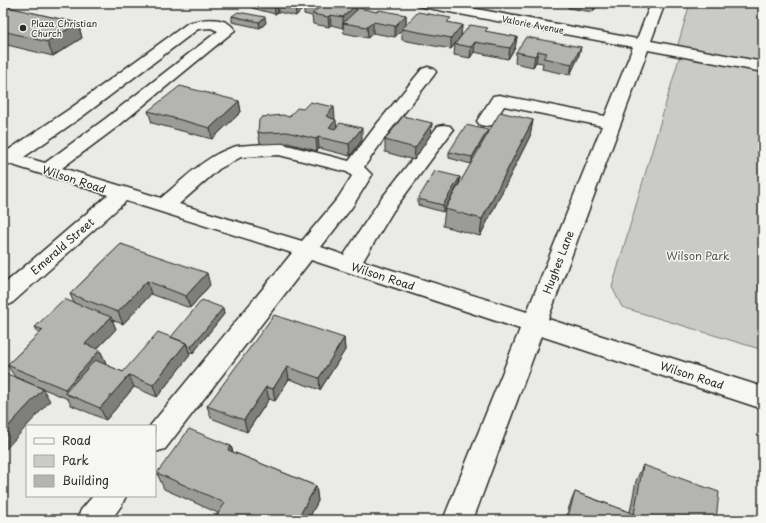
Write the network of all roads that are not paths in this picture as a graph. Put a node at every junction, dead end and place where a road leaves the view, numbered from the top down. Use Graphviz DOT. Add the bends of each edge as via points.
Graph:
graph roads {
  1 [pos="424,3"];
  2 [pos="658,3"];
  3 [pos="642,44"];
  4 [pos="763,67"];
  5 [pos="428,72"];
  6 [pos="486,121"];
  7 [pos="612,123"];
  8 [pos="444,130"];
  9 [pos="6,157"];
  10 [pos="354,168"];
  11 [pos="47,170"];
  12 [pos="122,194"];
  13 [pos="165,206"];
  14 [pos="305,250"];
  15 [pos="349,265"];
  16 [pos="3,298"];
  17 [pos="534,325"];
  18 [pos="763,398"];
  19 [pos="156,439"];
  20 [pos="110,497"];
  21 [pos="92,520"];
  22 [pos="458,520"];
  1 -- 3 [label="street, Valorie Avenue"];
  2 -- 3 [label="street, Hughes Lane"];
  3 -- 4 [label="street, Valorie Avenue"];
  3 -- 7 [label="street, Hughes Lane"];
  5 -- 10 [label="street"];
  6 -- 7 [label="street" via="499,100"];
  7 -- 17 [label="street, Hughes Lane"];
  8 -- 15 [label="street" via="385,208"];
  9 -- 11 [label="street, Wilson Road"];
  9 -- 11 [label="street" via="76,112 193,26 206,22 216,23 228,30"];
  10 -- 13 [label="street" via="279,149 237,152 212,165"];
  10 -- 14 [label="street" via="362,175 345,202"];
  11 -- 12 [label="street, Wilson Road"];
  12 -- 13 [label="street, Wilson Road"];
  12 -- 16 [label="street, Emerald Street"];
  13 -- 14 [label="street, Wilson Road"];
  14 -- 15 [label="street, Wilson Road"];
  14 -- 19 [label="street"];
  15 -- 17 [label="street, Wilson Road"];
  17 -- 18 [label="street, Wilson Road"];
  17 -- 22 [label="street, Hughes Lane"];
  20 -- 21 [label="street"];
}
